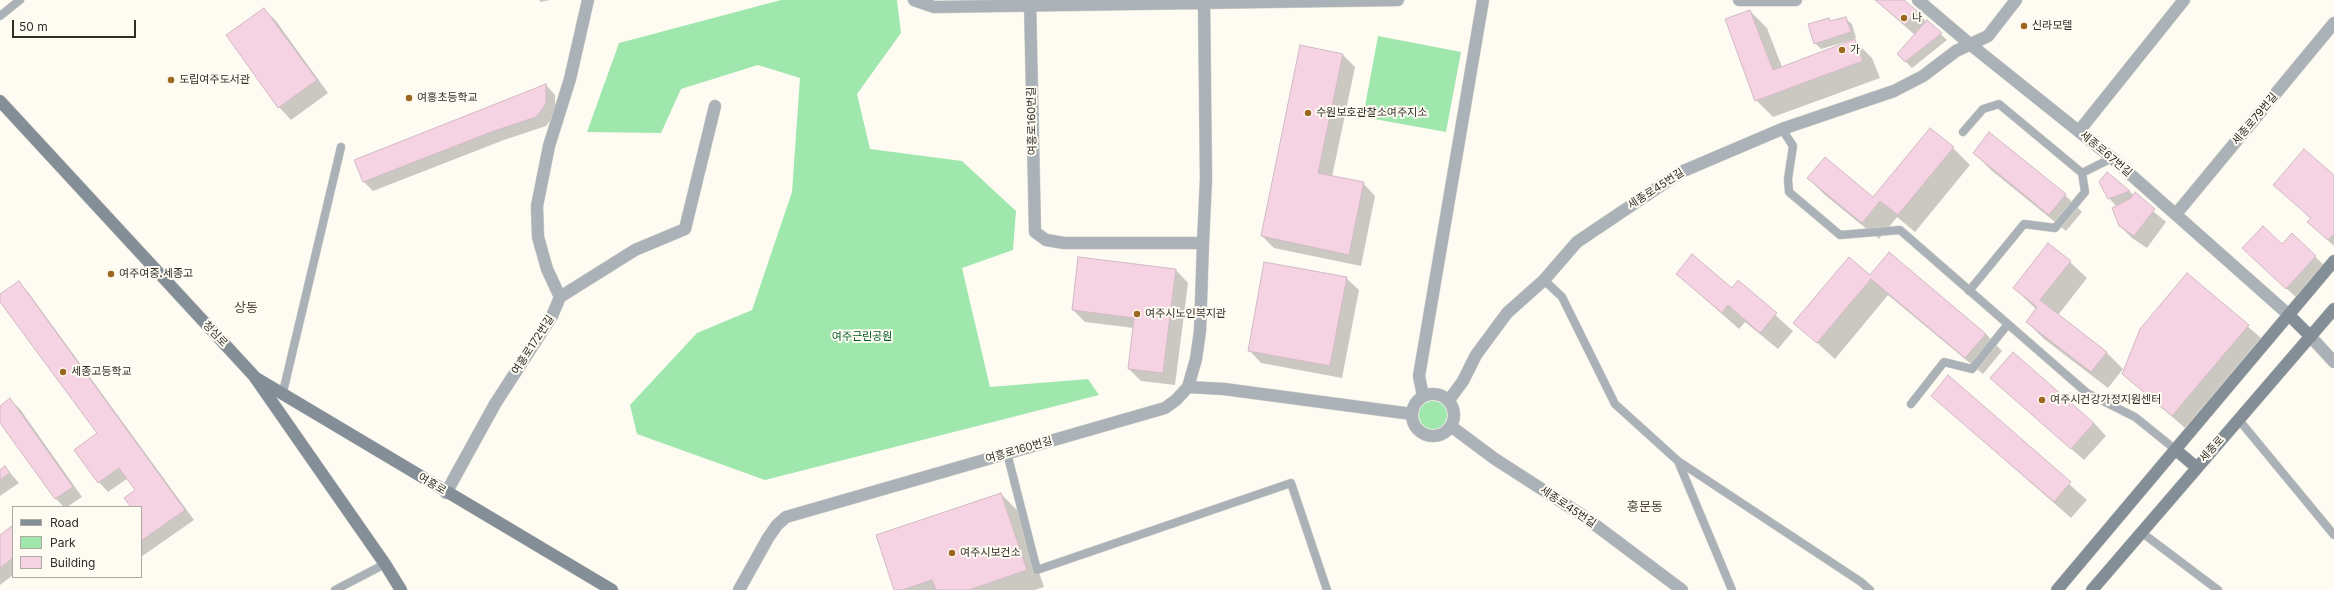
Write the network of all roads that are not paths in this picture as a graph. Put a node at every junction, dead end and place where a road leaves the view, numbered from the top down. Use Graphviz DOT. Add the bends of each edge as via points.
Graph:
graph roads {
  1 [pos="20,0"];
  2 [pos="588,0"];
  3 [pos="914,0"];
  4 [pos="1398,0"];
  5 [pos="1483,0"];
  6 [pos="1739,0"];
  7 [pos="1796,0"];
  8 [pos="1918,0"];
  9 [pos="2016,0"];
  10 [pos="2184,0"];
  11 [pos="1363,1"];
  12 [pos="1204,2"];
  13 [pos="1030,3"];
  14 [pos="0,16"];
  15 [pos="2334,23"];
  16 [pos="1971,45"];
  17 [pos="0,101"];
  18 [pos="714,106"];
  19 [pos="1782,129"];
  20 [pos="1963,132"];
  21 [pos="2078,132"];
  22 [pos="341,147"];
  23 [pos="2112,158"];
  24 [pos="2082,173"];
  25 [pos="2176,214"];
  26 [pos="1203,242"];
  27 [pos="2334,261"];
  28 [pos="1544,280"];
  29 [pos="1968,290"];
  30 [pos="560,297"];
  31 [pos="2334,309"];
  32 [pos="2289,315"];
  33 [pos="2008,324"];
  34 [pos="2311,337"];
  35 [pos="2334,362"];
  36 [pos="254,376"];
  37 [pos="1188,387"];
  38 [pos="283,392"];
  39 [pos="1423,396"];
  40 [pos="1449,400"];
  41 [pos="1911,404"];
  42 [pos="1412,414"];
  43 [pos="2239,420"];
  44 [pos="1452,427"];
  45 [pos="2176,450"];
  46 [pos="1007,453"];
  47 [pos="1678,461"];
  48 [pos="2196,467"];
  49 [pos="446,493"];
  50 [pos="2141,532"];
  51 [pos="2334,535"];
  52 [pos="386,564"];
  53 [pos="335,590"];
  54 [pos="401,590"];
  55 [pos="612,590"];
  56 [pos="739,590"];
  57 [pos="1327,590"];
  58 [pos="1682,590"];
  59 [pos="1732,590"];
  60 [pos="1870,590"];
  61 [pos="2057,590"];
  62 [pos="2092,590"];
  63 [pos="2218,590"];
  1 -- 14 [label="lane"];
  2 -- 30 [label="street" via="570,79 549,146 537,206 538,237 547,269"];
  3 -- 13 [label="street" via="934,7"];
  4 -- 11 [label="street"];
  5 -- 39 [label="street" via="1419,376"];
  6 -- 7 [label="street"];
  8 -- 16 [label="street, 세종로67번길"];
  9 -- 16 [label="street" via="1988,36"];
  10 -- 21 [label="street"];
  11 -- 12 [label="street"];
  12 -- 13 [label="street"];
  12 -- 26 [label="street, 여흥로160번길" via="1206,179"];
  13 -- 26 [label="street, 여흥로160번길" via="1035,232 1046,240 1064,243"];
  15 -- 25 [label="street, 세종로79번길"];
  16 -- 19 [label="street, 세종로45번길" via="1956,51 1923,76 1894,91"];
  16 -- 21 [label="street, 세종로67번길"];
  17 -- 36 [label="street, 청심로"];
  18 -- 30 [label="street" via="685,229 635,250"];
  19 -- 28 [label="street, 세종로45번길" via="1681,172 1577,242"];
  19 -- 29 [label="lane" via="1793,146 1788,179 1789,192 1840,235 1900,230"];
  20 -- 24 [label="lane" via="1982,109 1999,104"];
  21 -- 23 [label="street, 세종로67번길"];
  22 -- 38 [label="lane"];
  23 -- 24 [label="lane"];
  23 -- 25 [label="street, 세종로67번길"];
  24 -- 29 [label="lane" via="2084,192 2055,228 2024,224"];
  25 -- 32 [label="street, 세종로67번길"];
  26 -- 37 [label="street, 여흥로160번길" via="1200,330 1196,359"];
  27 -- 32 [label="street"];
  28 -- 40 [label="street, 세종로45번길" via="1507,313 1476,355 1463,381"];
  28 -- 47 [label="lane" via="1562,297 1615,404"];
  29 -- 33 [label="lane"];
  30 -- 49 [label="street, 여흥로172번길" via="552,316 495,404"];
  31 -- 34 [label="street, 세종로"];
  32 -- 34 [label="street"];
  32 -- 45 [label="street"];
  33 -- 41 [label="lane" via="1972,369 1944,362"];
  33 -- 45 [label="lane" via="2087,393 2135,417"];
  34 -- 35 [label="street"];
  34 -- 43 [label="street, 세종로"];
  36 -- 38 [label="street, 여흥로"];
  36 -- 52 [label="street, 청심로"];
  37 -- 42 [label="street" via="1224,389"];
  37 -- 46 [label="street, 여흥로160번길" via="1165,408"];
  38 -- 49 [label="street, 여흥로"];
  39 -- 40 [label="street" via="1436,394"];
  39 -- 42 [label="street" via="1414,406"];
  40 -- 44 [label="street" via="1455,413"];
  42 -- 44 [label="street" via="1415,427 1426,435 1440,436"];
  43 -- 48 [label="street, 세종로"];
  43 -- 51 [label="lane"];
  44 -- 58 [label="street, 세종로45번길" via="1495,459 1582,515"];
  45 -- 48 [label="street"];
  45 -- 61 [label="street"];
  46 -- 56 [label="street, 여흥로160번길" via="786,517 768,538"];
  46 -- 57 [label="lane" via="1037,570 1291,483"];
  47 -- 59 [label="lane"];
  47 -- 60 [label="lane"];
  48 -- 50 [label="street, 세종로"];
  49 -- 55 [label="street, 여흥로"];
  50 -- 62 [label="street, 세종로"];
  50 -- 63 [label="lane"];
  52 -- 53 [label="lane"];
  52 -- 54 [label="street, 청심로"];
}
